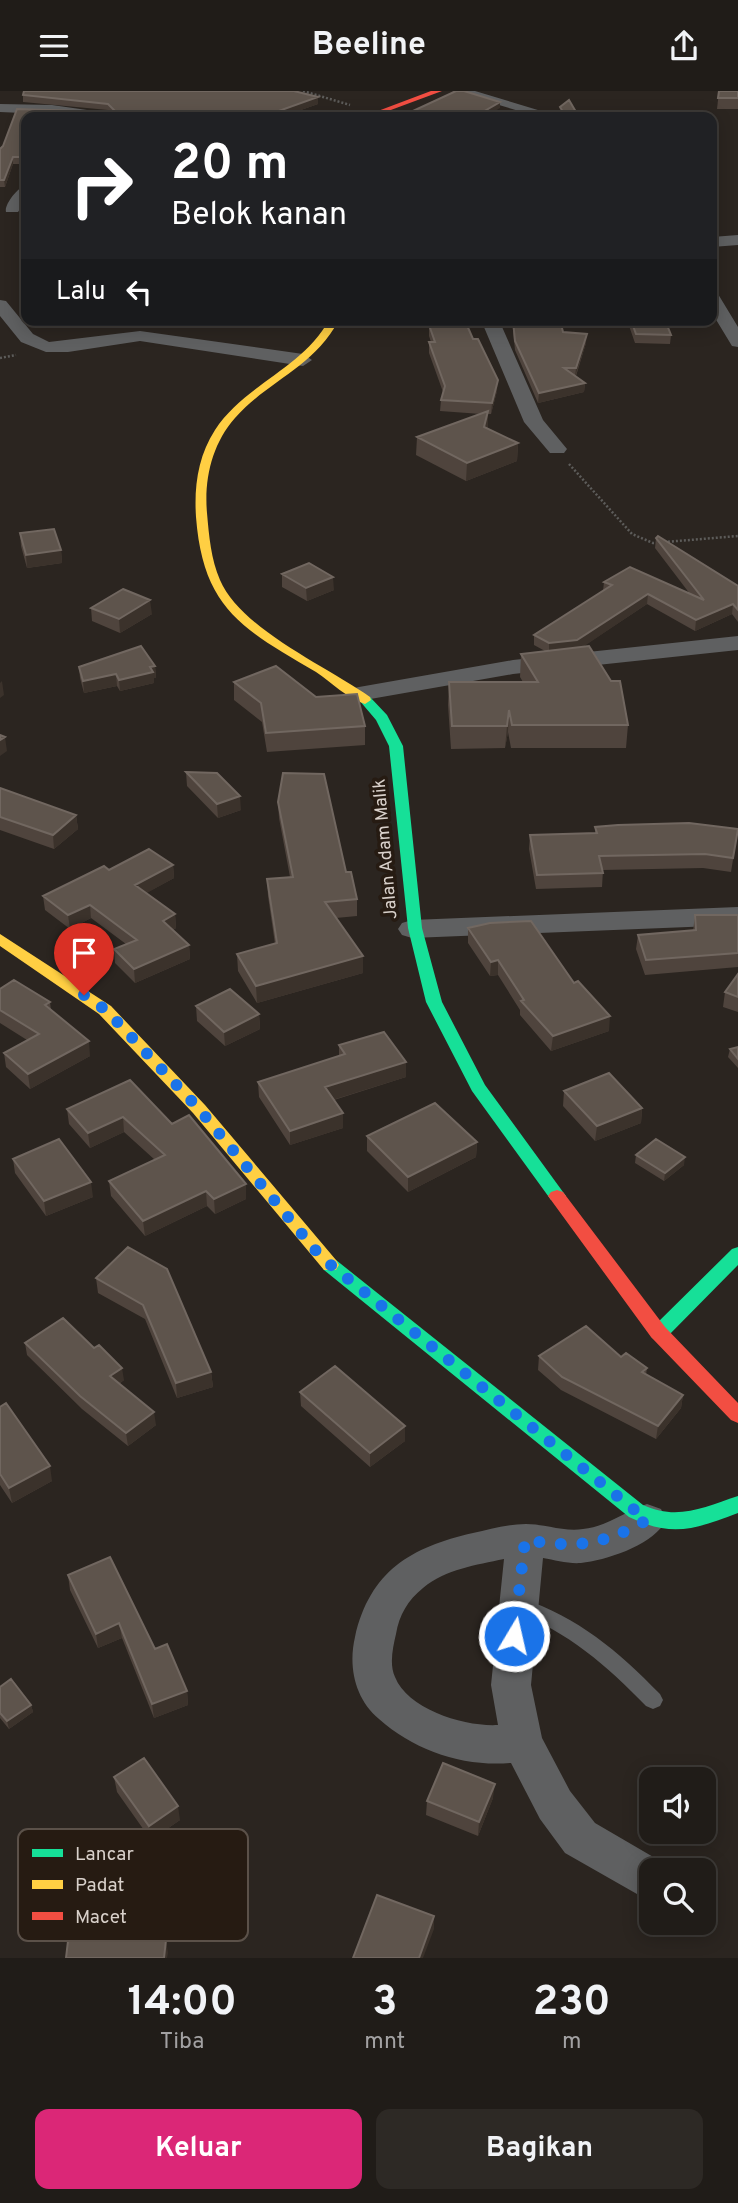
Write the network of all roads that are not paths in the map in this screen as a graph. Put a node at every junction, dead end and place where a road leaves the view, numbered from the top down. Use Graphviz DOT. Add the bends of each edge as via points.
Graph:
graph roads {
  1 [pos="438,91"];
  2 [pos="459,91"];
  3 [pos="96,98"];
  4 [pos="0,108"];
  5 [pos="68,112"];
  6 [pos="89,112"];
  7 [pos="379,112"];
  8 [pos="536,112"];
  9 [pos="21,197"];
  10 [pos="12,209"];
  11 [pos="738,240"];
  12 [pos="717,241"];
  13 [pos="0,305"];
  14 [pos="717,306"];
  15 [pos="19,319"];
  16 [pos="22,326"];
  17 [pos="331,326"];
  18 [pos="493,326"];
  19 [pos="738,342"];
  20 [pos="303,360"];
  21 [pos="556,449"];
  22 [pos="738,643"];
  23 [pos="359,694"];
  24 [pos="738,916"];
  25 [pos="412,929"];
  26 [pos="0,939"];
  27 [pos="738,1254"];
  28 [pos="659,1333"];
  29 [pos="738,1415"];
  30 [pos="738,1504"];
  31 [pos="647,1520"];
  32 [pos="525,1540"];
  33 [pos="519,1605"];
  34 [pos="653,1700"];
  35 [pos="522,1742"];
  36 [pos="639,1873"];
  1 -- 7 [label="main road"];
  2 -- 8 [label="street"];
  3 -- 6 [label="street" via="88,105"];
  4 -- 5 [label="street"];
  9 -- 10 [label="street"];
  11 -- 12 [label="street"];
  13 -- 15 [label="street"];
  14 -- 19 [label="street"];
  16 -- 20 [label="street" via="27,338 46,347 147,337"];
  17 -- 20 [label="main road, Jalan Adam Malik" via="326,339"];
  18 -- 21 [label="street" via="534,422"];
  20 -- 23 [label="main road, Jalan Adam Malik" via="234,411 211,439 201,476 201,535 211,576 242,621 270,643"];
  22 -- 23 [label="street" via="513,667"];
  23 -- 25 [label="main road, Jalan Adam Malik" via="391,733 397,754"];
  24 -- 25 [label="street"];
  25 -- 28 [label="main road, Jalan Adam Malik" via="445,1029 469,1077"];
  26 -- 31 [label="main road" via="106,1010 199,1109 321,1257"];
  27 -- 28 [label="main road"];
  28 -- 29 [label="main road, Jalan Adam Malik"];
  30 -- 31 [label="main road" via="688,1523 669,1526"];
  31 -- 32 [label="street" via="598,1543 561,1546"];
  32 -- 33 [label="street"];
  32 -- 35 [label="street" via="445,1554 415,1571 388,1599 372,1665 381,1695 415,1722 477,1747"];
  33 -- 34 [label="lane" via="549,1614 616,1663"];
  33 -- 35 [label="street" via="511,1685"];
  35 -- 36 [label="street" via="555,1805 580,1838"];
}
